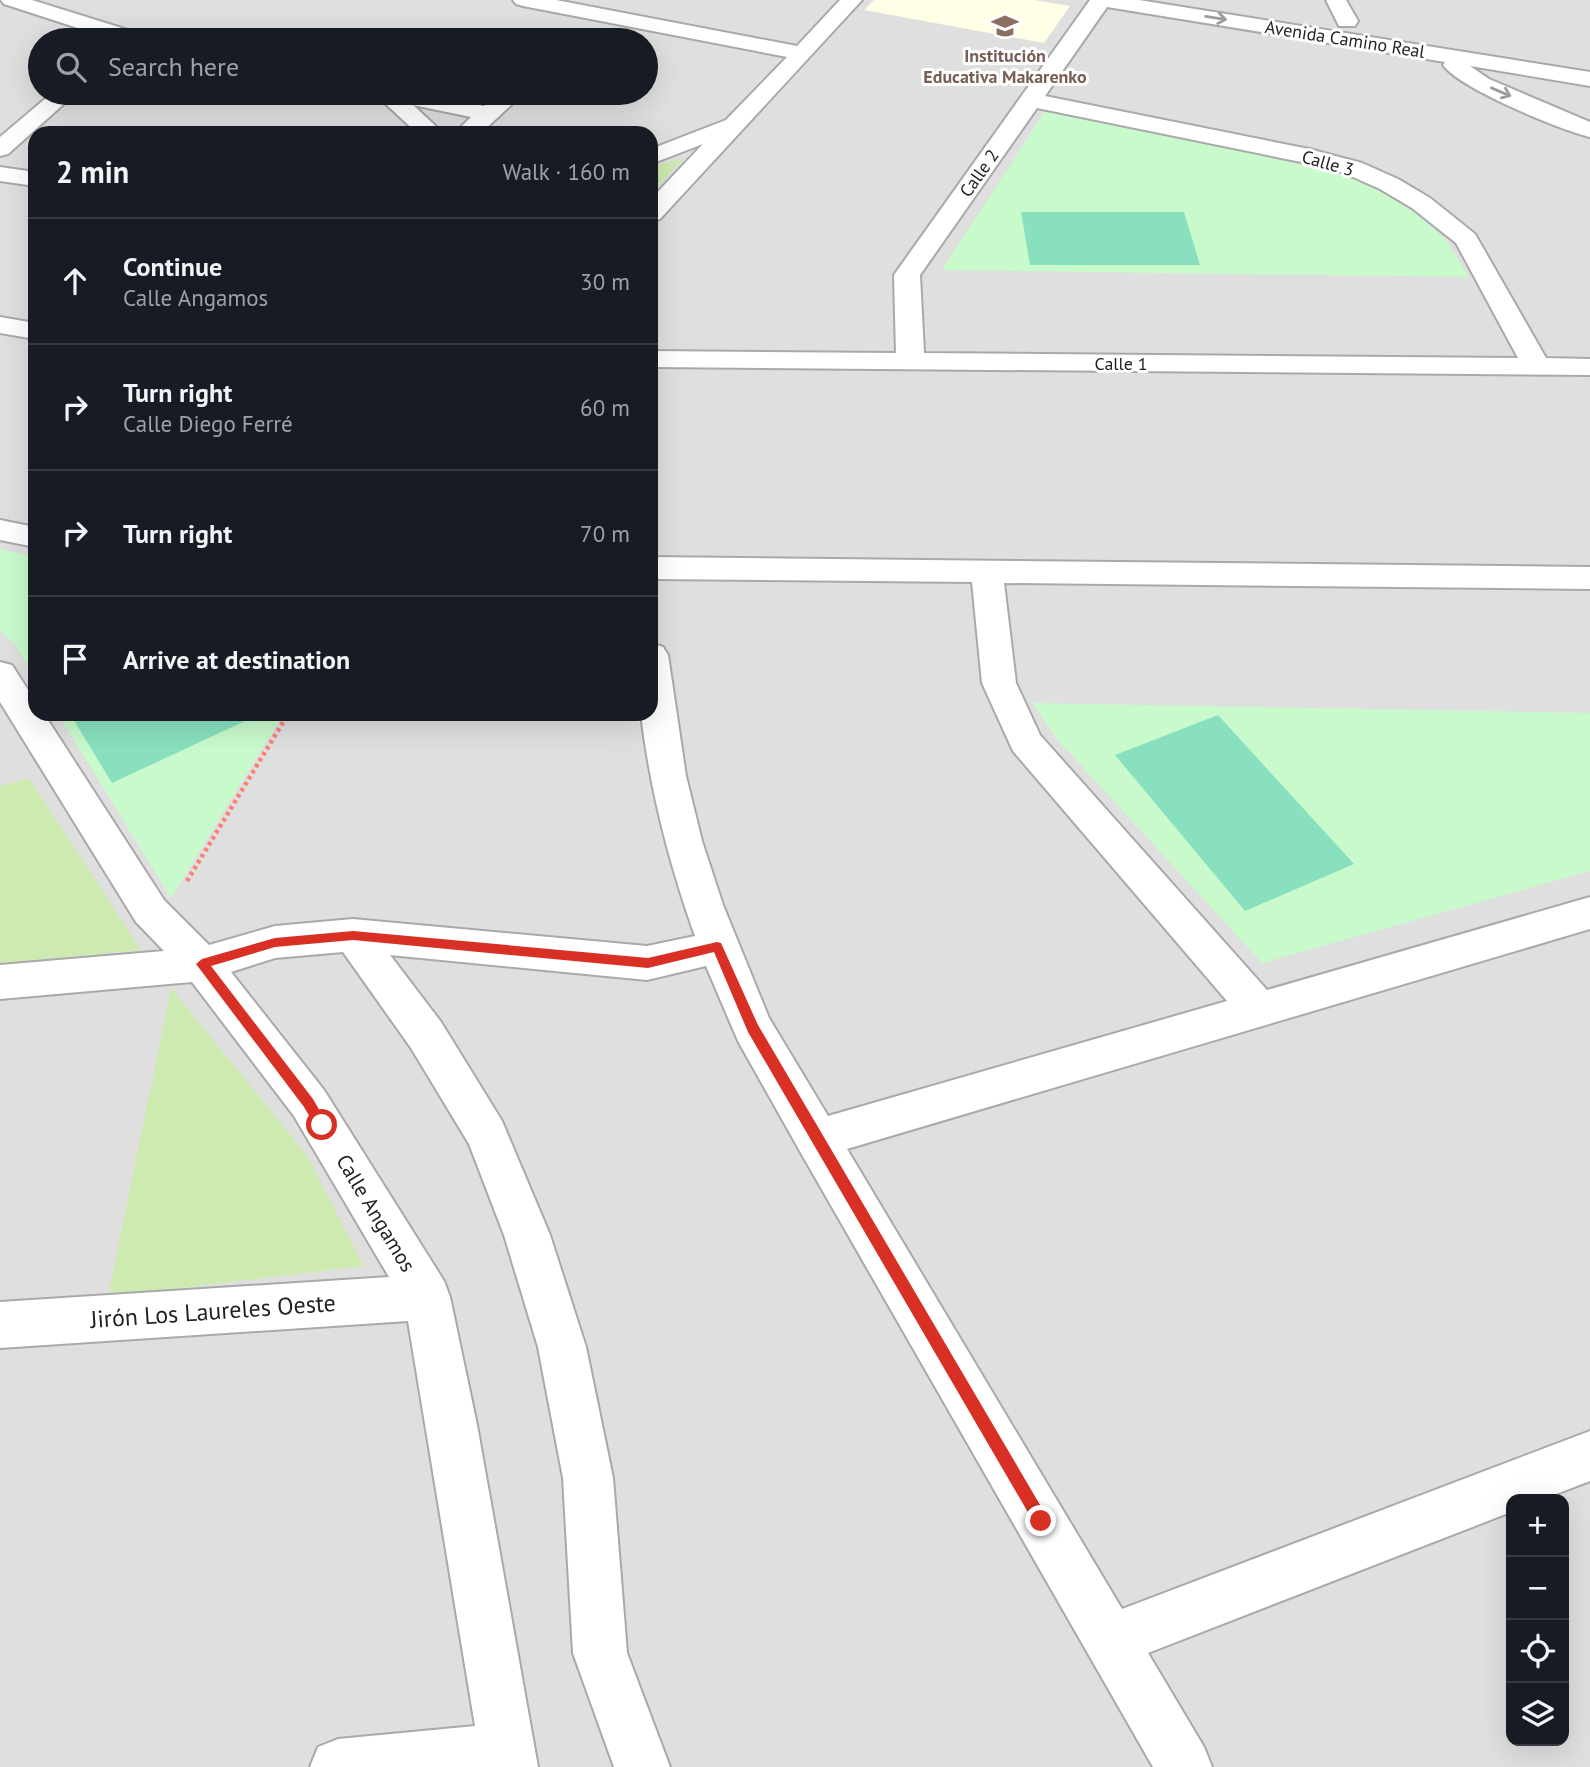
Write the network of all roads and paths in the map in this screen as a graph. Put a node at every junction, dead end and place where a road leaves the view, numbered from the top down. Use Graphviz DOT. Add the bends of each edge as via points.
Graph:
graph roads {
  1 [pos="11,0"];
  2 [pos="523,0"];
  3 [pos="620,0"];
  4 [pos="852,0"];
  5 [pos="1101,0"];
  6 [pos="1200,0"];
  7 [pos="1336,0"];
  8 [pos="601,16"];
  9 [pos="1347,21"];
  10 [pos="94,28"];
  11 [pos="587,28"];
  12 [pos="1480,40"];
  13 [pos="1449,46"];
  14 [pos="802,53"];
  15 [pos="1590,79"];
  16 [pos="1031,100"];
  17 [pos="51,105"];
  18 [pos="400,105"];
  19 [pos="444,105"];
  20 [pos="499,105"];
  21 [pos="488,114"];
  22 [pos="737,122"];
  23 [pos="423,126"];
  24 [pos="475,126"];
  25 [pos="1590,130"];
  26 [pos="0,149"];
  27 [pos="658,154"];
  28 [pos="0,174"];
  29 [pos="28,178"];
  30 [pos="658,207"];
  31 [pos="0,326"];
  32 [pos="28,330"];
  33 [pos="658,359"];
  34 [pos="910,361"];
  35 [pos="1536,366"];
  36 [pos="1590,367"];
  37 [pos="0,530"];
  38 [pos="28,536"];
  39 [pos="658,568"];
  40 [pos="987,571"];
  41 [pos="1590,578"];
  42 [pos="0,674"];
  43 [pos="658,710"];
  44 [pos="28,718"];
  45 [pos="30,721"];
  46 [pos="284,721"];
  47 [pos="1590,913"];
  48 [pos="162,923"];
  49 [pos="353,935"];
  50 [pos="717,947"];
  51 [pos="202,964"];
  52 [pos="0,982"];
  53 [pos="1260,1010"];
  54 [pos="816,1139"];
  55 [pos="427,1297"];
  56 [pos="0,1325"];
  57 [pos="1590,1456"];
  58 [pos="1111,1640"];
  59 [pos="508,1759"];
  60 [pos="338,1767"];
  61 [pos="642,1767"];
  62 [pos="1184,1767"];
  1 -- 10 [label="street"];
  2 -- 8 [label="street"];
  3 -- 8 [label="street"];
  4 -- 14 [label="street"];
  5 -- 13 [label="street, Avenida Camino Real, one-way"];
  5 -- 16 [label="street, Calle 2"];
  6 -- 9 [label="street, Avenida Camino Real"];
  7 -- 9 [label="street"];
  8 -- 11 [label="street"];
  8 -- 14 [label="street"];
  9 -- 13 [label="street, Avenida Camino Real"];
  12 -- 13 [label="street, Avenida Camino Real"];
  13 -- 15 [label="street, Avenida Camino Real"];
  13 -- 25 [label="street, one-way" via="1458,70 1481,84"];
  14 -- 22 [label="street"];
  16 -- 34 [label="street, Calle 2" via="907,275"];
  16 -- 35 [label="street, Calle 3" via="1309,156 1389,184 1466,239"];
  17 -- 26 [label="street"];
  18 -- 23 [label="street"];
  19 -- 21 [label="street"];
  20 -- 21 [label="street"];
  21 -- 24 [label="street"];
  22 -- 27 [label="street"];
  22 -- 30 [label="street"];
  28 -- 29 [label="street"];
  31 -- 32 [label="street"];
  33 -- 34 [label="street, Calle 1"];
  34 -- 35 [label="street, Calle 1"];
  35 -- 36 [label="street, Calle 1"];
  37 -- 38 [label="street"];
  39 -- 40 [label="street"];
  40 -- 41 [label="street"];
  40 -- 53 [label="street" via="999,683 1027,742"];
  42 -- 44 [label="street, Calle Angamos"];
  43 -- 50 [label="street" via="667,776"];
  45 -- 48 [label="street, Calle Angamos"];
  46 -- 48 [label="path"];
  47 -- 53 [label="street"];
  48 -- 51 [label="street, Calle Angamos"];
  49 -- 50 [label="street" via="648,963"];
  49 -- 51 [label="street" via="275,942"];
  49 -- 61 [label="street" via="426,1035 487,1135 527,1235 562,1347 588,1478 600,1653"];
  50 -- 54 [label="street" via="753,1028"];
  51 -- 52 [label="street"];
  51 -- 55 [label="street, Calle Angamos" via="309,1103"];
  53 -- 54 [label="street"];
  54 -- 58 [label="street"];
  55 -- 56 [label="street, Jirón Los Laureles Oeste"];
  55 -- 59 [label="street, Calle Angamos"];
  57 -- 58 [label="street"];
  58 -- 62 [label="street"];
  59 -- 60 [label="street"];
}
